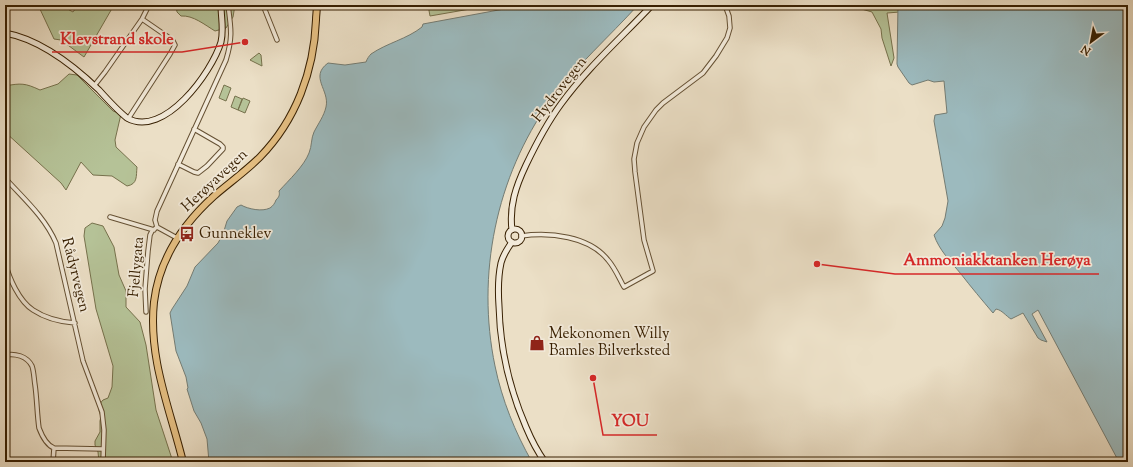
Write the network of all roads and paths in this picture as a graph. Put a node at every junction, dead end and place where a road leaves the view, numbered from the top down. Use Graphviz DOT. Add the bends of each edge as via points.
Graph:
graph roads {
  1 [pos="149,5"];
  2 [pos="221,5"];
  3 [pos="228,5"];
  4 [pos="263,5"];
  5 [pos="313,5"];
  6 [pos="317,5"];
  7 [pos="652,5"];
  8 [pos="725,5"];
  9 [pos="316,17"];
  10 [pos="142,19"];
  11 [pos="5,33"];
  12 [pos="277,40"];
  13 [pos="94,86"];
  14 [pos="128,119"];
  15 [pos="194,129"];
  16 [pos="178,164"];
  17 [pos="5,178"];
  18 [pos="110,216"];
  19 [pos="155,228"];
  20 [pos="512,230"];
  21 [pos="521,236"];
  22 [pos="177,238"];
  23 [pos="512,242"];
  24 [pos="5,262"];
  25 [pos="146,312"];
  26 [pos="75,323"];
  27 [pos="5,355"];
  28 [pos="54,448"];
  29 [pos="103,449"];
  30 [pos="53,462"];
  31 [pos="103,462"];
  32 [pos="183,462"];
  33 [pos="545,462"];
  1 -- 10 [label="street"];
  2 -- 14 [label="street" via="223,31 219,47 209,67 189,94 174,109 156,120 140,122"];
  3 -- 15 [label="street, Fjellygata" via="231,22 229,48"];
  4 -- 12 [label="street"];
  5 -- 9 [label="highway, Herøyavegen"];
  6 -- 9 [label="highway, Herøyavegen"];
  7 -- 20 [label="street, Hydrovegen" via="575,86 549,121 531,153 517,186 511,209"];
  8 -- 21 [label="street" via="730,25 724,43 710,65 699,77 656,110 637,143 635,172 644,240 653,271 624,287 609,261 590,245 576,239"];
  9 -- 22 [label="highway, Herøyavegen" via="314,47 308,74 286,124 260,156 200,209"];
  10 -- 13 [label="street"];
  10 -- 14 [label="street" via="171,39 175,45"];
  11 -- 13 [label="street" via="47,50"];
  13 -- 14 [label="street"];
  15 -- 16 [label="street, Fjellygata"];
  15 -- 16 [label="street" via="220,144 223,149 198,173"];
  16 -- 19 [label="street, Fjellygata" via="157,211"];
  17 -- 26 [label="street, Rådyrvegen" via="35,210 52,235"];
  18 -- 19 [label="street"];
  19 -- 22 [label="street, Fjellygata"];
  19 -- 25 [label="street, Fjellygata" via="150,235 146,268"];
  20 -- 21 [label="street" via="519,231"];
  20 -- 23 [label="street" via="508,236"];
  21 -- 23 [label="street" via="518,241"];
  22 -- 32 [label="highway, Herøyavegen" via="158,280 153,325 159,378"];
  23 -- 33 [label="street" via="502,258 498,283 502,345 508,378 518,408 536,449"];
  24 -- 26 [label="street, Rådyrvegen" via="12,282 31,309 42,315"];
  26 -- 29 [label="street, Rådyrvegen" via="83,361 102,412"];
  27 -- 28 [label="street" via="22,356 32,366 42,436 50,447"];
  28 -- 29 [label="street"];
  28 -- 30 [label="street"];
  29 -- 31 [label="street, Rådyrvegen"];
}
